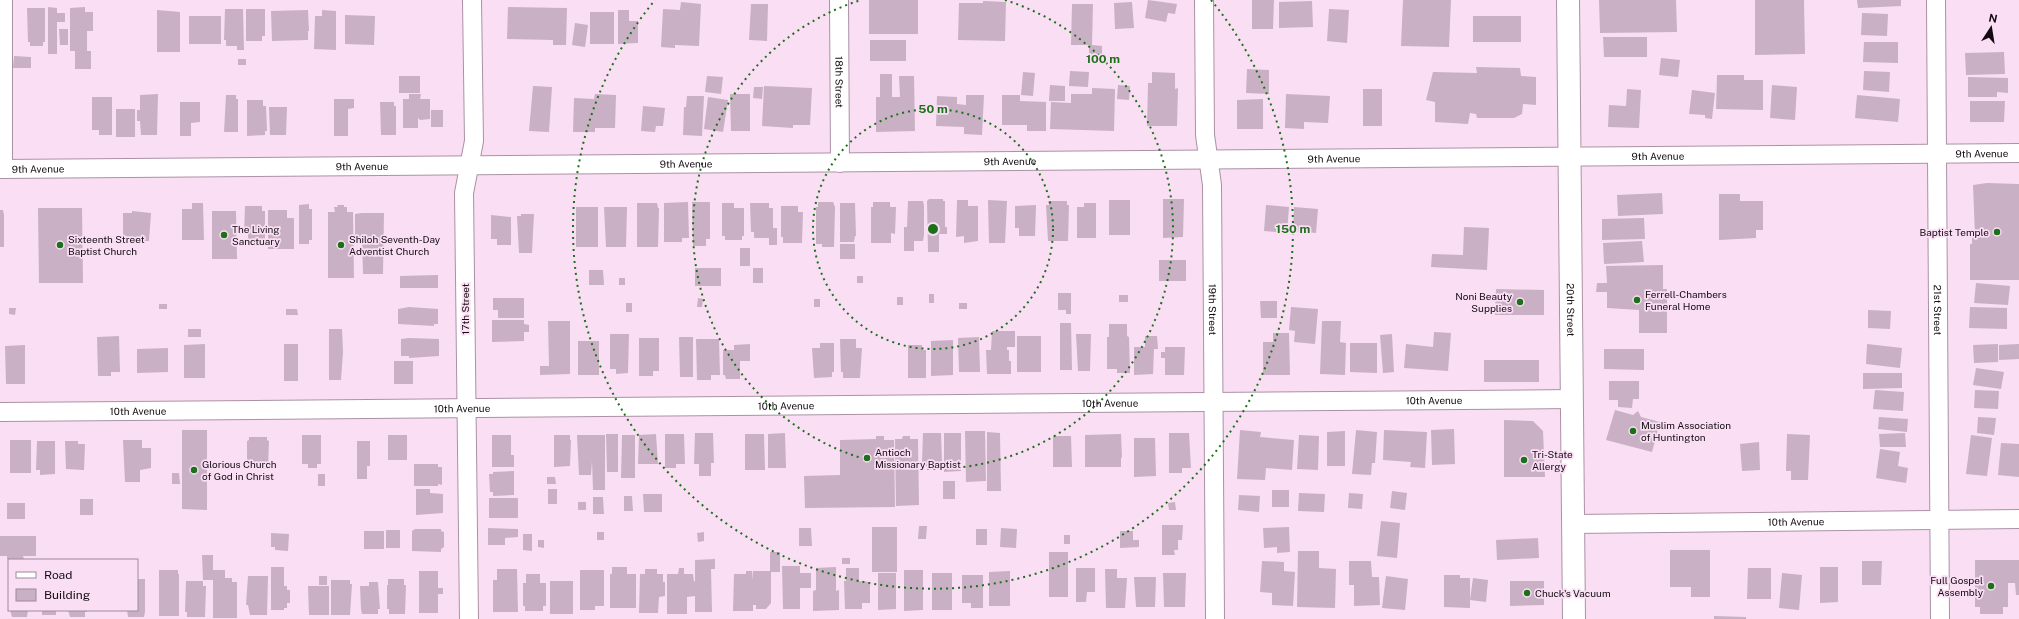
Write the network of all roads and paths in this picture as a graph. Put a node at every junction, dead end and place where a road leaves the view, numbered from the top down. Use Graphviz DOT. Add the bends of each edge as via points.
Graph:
graph roads {
  1 [pos="3,0"];
  2 [pos="472,0"];
  3 [pos="839,0"];
  4 [pos="1204,0"];
  5 [pos="1568,0"];
  6 [pos="1936,0"];
  7 [pos="1937,154"];
  8 [pos="2019,154"];
  9 [pos="1570,157"];
  10 [pos="1209,160"];
  11 [pos="840,163"];
  12 [pos="470,165"];
  13 [pos="2,169"];
  14 [pos="1572,399"];
  15 [pos="1213,402"];
  16 [pos="466,408"];
  17 [pos="0,412"];
  18 [pos="1940,519"];
  19 [pos="2019,519"];
  20 [pos="1573,524"];
  21 [pos="469,619"];
  22 [pos="1215,619"];
  23 [pos="1574,619"];
  24 [pos="1940,619"];
  1 -- 13 [label="street"];
  2 -- 12 [label="street, 17th Street" via="474,141"];
  3 -- 11 [label="street, 18th Street"];
  4 -- 10 [label="street, 19th Street" via="1205,135"];
  5 -- 9 [label="main road, 20th Street"];
  6 -- 7 [label="street, 21st Street"];
  7 -- 8 [label="street, 9th Avenue"];
  7 -- 9 [label="street, 9th Avenue"];
  7 -- 18 [label="street, 21st Street"];
  9 -- 10 [label="street, 9th Avenue"];
  9 -- 14 [label="main road, 20th Street"];
  10 -- 11 [label="street, 9th Avenue"];
  10 -- 15 [label="street, 19th Street" via="1212,185"];
  11 -- 12 [label="street, 9th Avenue"];
  12 -- 13 [label="street, 9th Avenue"];
  12 -- 16 [label="street, 17th Street" via="464,193"];
  14 -- 15 [label="street, 10th Avenue"];
  14 -- 20 [label="main road, 20th Street"];
  15 -- 16 [label="street, 10th Avenue"];
  15 -- 22 [label="street, 19th Street"];
  16 -- 17 [label="street, 10th Avenue"];
  16 -- 21 [label="street, 17th Street"];
  18 -- 19 [label="street, 10th Avenue"];
  18 -- 20 [label="street, 10th Avenue"];
  18 -- 24 [label="street, 21st Street"];
  20 -- 23 [label="main road, 20th Street"];
}
